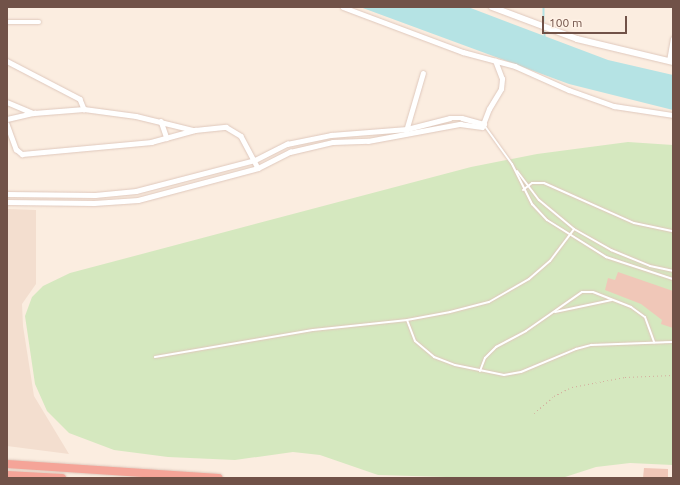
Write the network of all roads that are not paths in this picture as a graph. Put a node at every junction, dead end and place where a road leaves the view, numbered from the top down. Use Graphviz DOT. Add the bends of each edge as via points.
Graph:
graph roads {
  1 [pos="343,7"];
  2 [pos="492,7"];
  3 [pos="7,22"];
  4 [pos="39,22"];
  5 [pos="673,39"];
  6 [pos="495,61"];
  7 [pos="7,62"];
  8 [pos="671,62"];
  9 [pos="423,74"];
  10 [pos="7,102"];
  11 [pos="84,109"];
  12 [pos="34,113"];
  13 [pos="673,115"];
  14 [pos="7,119"];
  15 [pos="161,121"];
  16 [pos="7,124"];
  17 [pos="484,126"];
  18 [pos="407,129"];
  19 [pos="195,130"];
  20 [pos="405,135"];
  21 [pos="167,138"];
  22 [pos="255,160"];
  23 [pos="258,168"];
  24 [pos="515,169"];
  25 [pos="528,185"];
  26 [pos="523,190"];
  27 [pos="7,194"];
  28 [pos="42,195"];
  29 [pos="7,202"];
  30 [pos="42,203"];
  31 [pos="574,229"];
  32 [pos="673,231"];
  33 [pos="570,236"];
  34 [pos="673,271"];
  35 [pos="673,279"];
  36 [pos="614,300"];
  37 [pos="554,312"];
  38 [pos="407,320"];
  39 [pos="654,342"];
  40 [pos="673,342"];
  41 [pos="155,357"];
  42 [pos="480,371"];
  43 [pos="7,464"];
  44 [pos="7,475"];
  45 [pos="62,478"];
  46 [pos="219,478"];
  1 -- 6 [label="street"];
  2 -- 8 [label="main road" via="577,39"];
  3 -- 4 [label="street"];
  5 -- 8 [label="street"];
  6 -- 13 [label="street" via="516,66 569,90 614,106"];
  6 -- 17 [label="street" via="502,79 501,89"];
  7 -- 11 [label="street" via="80,99"];
  9 -- 18 [label="street"];
  10 -- 12 [label="street"];
  11 -- 12 [label="street"];
  11 -- 15 [label="street"];
  12 -- 14 [label="street"];
  15 -- 19 [label="street"];
  15 -- 21 [label="street"];
  16 -- 21 [label="street" via="16,149 22,154 108,147"];
  17 -- 18 [label="street" via="462,118 450,118"];
  17 -- 20 [label="street" via="460,124"];
  17 -- 24 [label="lane"];
  18 -- 20 [label="street"];
  18 -- 22 [label="street" via="331,134 287,144"];
  19 -- 21 [label="street"];
  19 -- 22 [label="street" via="219,127 232,129 241,136"];
  20 -- 23 [label="street" via="333,142 290,152"];
  22 -- 23 [label="street"];
  22 -- 28 [label="street" via="153,189 94,195"];
  23 -- 30 [label="street" via="138,200"];
  24 -- 25 [label="lane"];
  24 -- 26 [label="lane"];
  25 -- 26 [label="lane"];
  25 -- 31 [label="lane" via="539,200"];
  25 -- 32 [label="lane" via="544,183 634,223"];
  26 -- 33 [label="lane" via="547,220"];
  27 -- 28 [label="street"];
  28 -- 30 [label="street"];
  29 -- 30 [label="street"];
  31 -- 33 [label="lane"];
  31 -- 34 [label="lane" via="611,250 650,266"];
  33 -- 35 [label="lane" via="606,257"];
  33 -- 38 [label="lane" via="550,261 529,280 489,302"];
  36 -- 37 [label="lane"];
  36 -- 37 [label="lane" via="593,292 582,292"];
  36 -- 39 [label="lane" via="632,307 645,317"];
  37 -- 42 [label="lane" via="496,347 485,358"];
  38 -- 41 [label="lane" via="313,330"];
  38 -- 42 [label="lane" via="415,341 434,357"];
  39 -- 40 [label="lane"];
  39 -- 42 [label="lane" via="591,345 521,372 504,375"];
  43 -- 46 [label="highway"];
  44 -- 45 [label="highway"];
}
